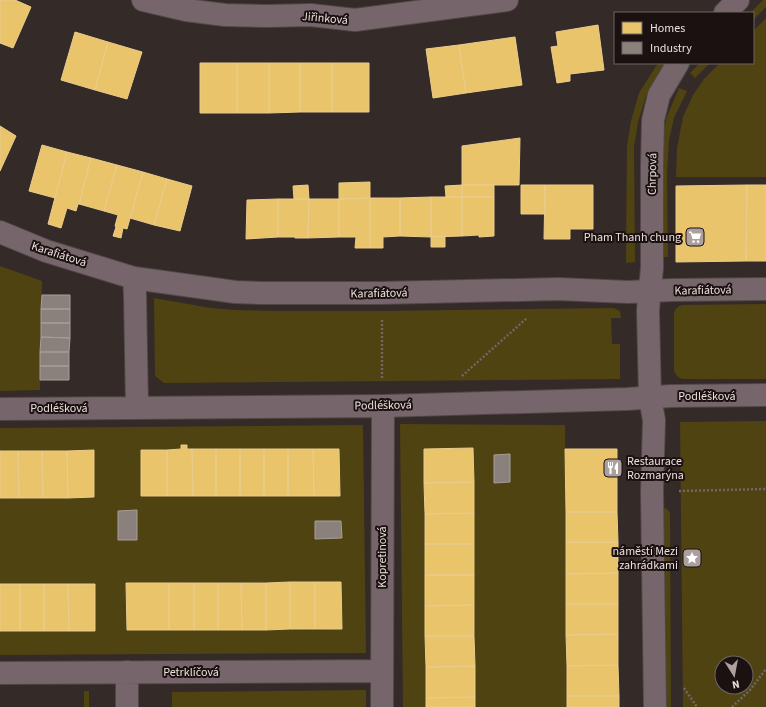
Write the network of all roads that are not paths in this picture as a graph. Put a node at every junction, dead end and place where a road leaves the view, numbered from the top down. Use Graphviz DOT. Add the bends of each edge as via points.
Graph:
graph roads {
  1 [pos="143,0"];
  2 [pos="507,0"];
  3 [pos="738,0"];
  4 [pos="726,12"];
  5 [pos="677,64"];
  6 [pos="0,232"];
  7 [pos="134,278"];
  8 [pos="766,289"];
  9 [pos="650,291"];
  10 [pos="766,395"];
  11 [pos="650,398"];
  12 [pos="383,406"];
  13 [pos="137,408"];
  14 [pos="0,409"];
  15 [pos="382,671"];
  16 [pos="127,672"];
  17 [pos="0,673"];
  18 [pos="127,707"];
  19 [pos="382,707"];
  20 [pos="655,707"];
  1 -- 2 [label="street, Jiřinková" via="186,10 225,15 310,15 355,20"];
  3 -- 4 [label="street"];
  5 -- 9 [label="street, Chrpová" via="659,95 653,120"];
  6 -- 7 [label="street, Karafiátová" via="46,252"];
  7 -- 9 [label="street, Karafiátová" via="261,293 558,289"];
  7 -- 13 [label="street"];
  8 -- 9 [label="street, Karafiátová"];
  9 -- 11 [label="street, Chrpová"];
  10 -- 11 [label="street, Podléšková"];
  11 -- 12 [label="street, Podléšková"];
  11 -- 20 [label="street" via="654,420 652,491"];
  12 -- 13 [label="street, Podléšková"];
  12 -- 15 [label="street, Kopretinová"];
  13 -- 14 [label="street, Podléšková"];
  15 -- 16 [label="street, Petrklíčová"];
  15 -- 19 [label="street, Kopretinová"];
  16 -- 17 [label="street, Petrklíčová"];
  16 -- 18 [label="street"];
}
